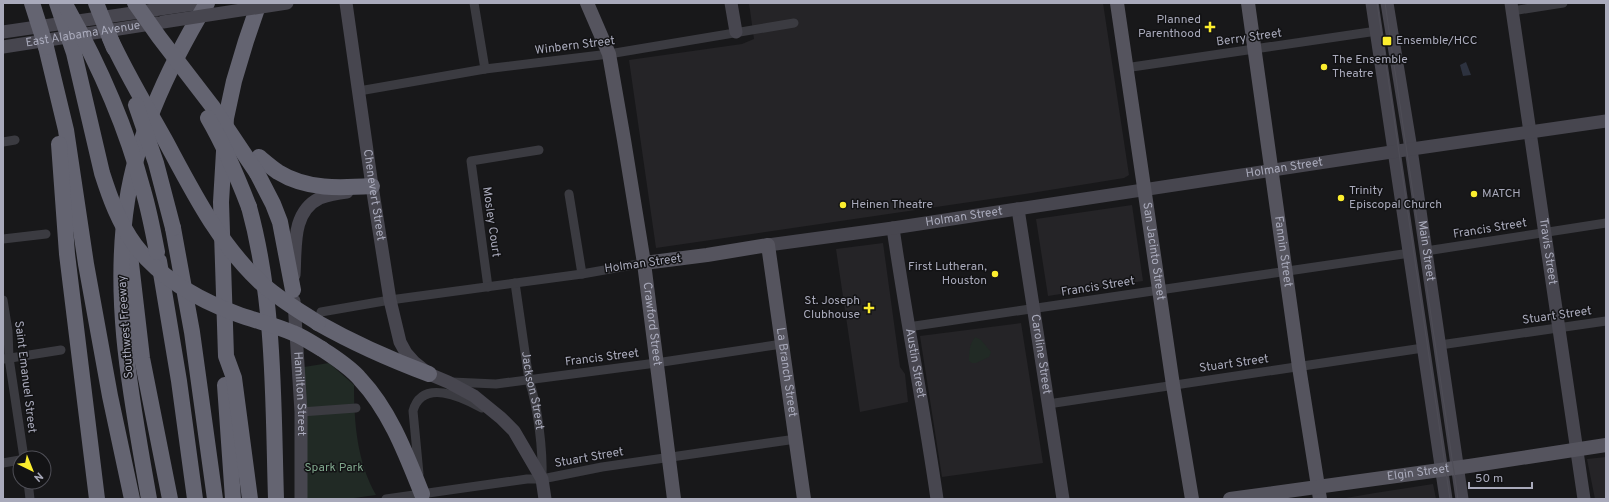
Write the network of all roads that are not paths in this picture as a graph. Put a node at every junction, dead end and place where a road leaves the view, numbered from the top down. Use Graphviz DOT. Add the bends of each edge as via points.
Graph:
graph roads {
  1 [pos="32,3"];
  2 [pos="57,3"];
  3 [pos="64,3"];
  4 [pos="71,3"];
  5 [pos="96,3"];
  6 [pos="135,3"];
  7 [pos="201,3"];
  8 [pos="207,3"];
  9 [pos="260,3"];
  10 [pos="287,3"];
  11 [pos="346,3"];
  12 [pos="474,3"];
  13 [pos="587,3"];
  14 [pos="731,3"];
  15 [pos="1117,3"];
  16 [pos="1248,3"];
  17 [pos="1372,3"];
  18 [pos="1387,3"];
  19 [pos="1563,3"];
  20 [pos="1511,7"];
  21 [pos="794,23"];
  22 [pos="161,29"];
  23 [pos="1377,31"];
  24 [pos="3,32"];
  25 [pos="736,32"];
  26 [pos="110,38"];
  27 [pos="85,40"];
  28 [pos="3,48"];
  29 [pos="1256,49"];
  30 [pos="609,54"];
  31 [pos="1125,68"];
  32 [pos="485,69"];
  33 [pos="55,78"];
  34 [pos="359,91"];
  35 [pos="212,106"];
  36 [pos="1606,121"];
  37 [pos="1531,132"];
  38 [pos="15,140"];
  39 [pos="3,142"];
  40 [pos="1411,149"];
  41 [pos="539,150"];
  42 [pos="1395,151"];
  43 [pos="1272,171"];
  44 [pos="372,186"];
  45 [pos="1144,190"];
  46 [pos="569,194"];
  47 [pos="127,201"];
  48 [pos="1018,209"];
  49 [pos="1606,223"];
  50 [pos="893,228"];
  51 [pos="1544,233"];
  52 [pos="46,234"];
  53 [pos="3,240"];
  54 [pos="768,245"];
  55 [pos="1426,251"];
  56 [pos="1410,253"];
  57 [pos="644,263"];
  58 [pos="1287,271"];
  59 [pos="582,274"];
  60 [pos="515,283"];
  61 [pos="488,287"];
  62 [pos="293,290"];
  63 [pos="1159,290"];
  64 [pos="3,300"];
  65 [pos="390,300"];
  66 [pos="1033,309"];
  67 [pos="320,317"];
  68 [pos="1606,321"];
  69 [pos="908,327"];
  70 [pos="1558,328"];
  71 [pos="782,344"];
  72 [pos="1440,345"];
  73 [pos="1423,348"];
  74 [pos="62,350"];
  75 [pos="226,356"];
  76 [pos="6,359"];
  77 [pos="656,363"];
  78 [pos="1299,367"];
  79 [pos="429,374"];
  80 [pos="529,380"];
  81 [pos="448,382"];
  82 [pos="1172,386"];
  83 [pos="1048,404"];
  84 [pos="356,408"];
  85 [pos="302,412"];
  86 [pos="501,418"];
  87 [pos="796,439"];
  88 [pos="1606,445"];
  89 [pos="23,450"];
  90 [pos="1578,450"];
  91 [pos="669,458"];
  92 [pos="1457,468"];
  93 [pos="1441,470"];
  94 [pos="542,478"];
  95 [pos="1319,493"];
  96 [pos="422,497"];
  97 [pos="97,499"];
  98 [pos="132,499"];
  99 [pos="149,499"];
  100 [pos="170,499"];
  101 [pos="195,499"];
  102 [pos="215,499"];
  103 [pos="233,499"];
  104 [pos="250,499"];
  105 [pos="276,499"];
  106 [pos="301,499"];
  107 [pos="386,499"];
  108 [pos="545,499"];
  109 [pos="674,499"];
  110 [pos="804,499"];
  111 [pos="937,499"];
  112 [pos="1062,499"];
  113 [pos="1192,499"];
  114 [pos="1230,499"];
  115 [pos="1446,499"];
  116 [pos="1462,499"];
  117 [pos="1584,499"];
  1 -- 33 [label="highway, bridge"];
  2 -- 96 [label="highway, bridge" via="74,53 108,192 124,228 135,245 158,269 190,292 236,314 292,332 322,349 360,378 394,428"];
  3 -- 27 [label="highway, bridge"];
  4 -- 27 [label="highway, bridge"];
  5 -- 26 [label="highway, bridge"];
  6 -- 22 [label="highway, bridge"];
  7 -- 24 [label="street, East Alabama Avenue"];
  8 -- 47 [label="highway, Southwest Freeway" via="161,91 136,157"];
  9 -- 75 [label="highway" via="234,81 226,118 221,202"];
  10 -- 22 [label="street, East Alabama Avenue, bridge"];
  11 -- 34 [label="street, Chenevert Street"];
  12 -- 32 [label="street"];
  13 -- 30 [label="main road, Crawford Street"];
  14 -- 25 [label="street"];
  15 -- 31 [label="main road, San Jacinto Street"];
  16 -- 29 [label="main road, Fannin Street"];
  17 -- 23 [label="street, Main Street"];
  18 -- 40 [label="street, Main Street"];
  19 -- 20 [label="street"];
  20 -- 37 [label="street, Travis Street"];
  21 -- 25 [label="street, Winbern Street"];
  22 -- 28 [label="street, East Alabama Avenue"];
  22 -- 35 [label="highway, bridge"];
  22 -- 105 [label="highway, bridge" via="221,140 249,207 256,232 269,316"];
  23 -- 29 [label="street, Berry Street"];
  23 -- 42 [label="street, Main Street"];
  25 -- 30 [label="street, Winbern Street"];
  26 -- 67 [label="highway, bridge" via="192,190 223,241 264,285 294,308"];
  26 -- 102 [label="highway, bridge" via="149,138 173,228 192,332"];
  27 -- 101 [label="highway, bridge" via="104,80 143,189 157,252 179,382"];
  29 -- 31 [label="street, Berry Street"];
  29 -- 43 [label="main road, Fannin Street"];
  30 -- 32 [label="street, Winbern Street"];
  30 -- 57 [label="main road, Crawford Street"];
  31 -- 45 [label="main road, San Jacinto Street"];
  32 -- 34 [label="street, Winbern Street"];
  33 -- 97 [label="highway" via="66,246"];
  33 -- 98 [label="highway" via="66,130 86,264"];
  34 -- 44 [label="street, Chenevert Street"];
  35 -- 44 [label="highway, bridge" via="241,139 278,172 300,182 323,187"];
  35 -- 62 [label="highway, bridge" via="257,173 273,204 285,242"];
  36 -- 37 [label="street, Holman Street"];
  37 -- 40 [label="street, Holman Street"];
  37 -- 51 [label="street, Travis Street"];
  38 -- 39 [label="street"];
  40 -- 42 [label="street, Holman Street"];
  40 -- 55 [label="street, Main Street"];
  41 -- 61 [label="street, Mosley Court" via="471,161"];
  42 -- 43 [label="street, Holman Street"];
  42 -- 56 [label="street, Main Street"];
  43 -- 45 [label="street, Holman Street"];
  43 -- 58 [label="main road, Fannin Street"];
  44 -- 62 [label="street, Hamilton Street" via="326,196 314,201 304,210 298,221"];
  44 -- 65 [label="street, Chenevert Street"];
  45 -- 48 [label="street, Holman Street"];
  45 -- 63 [label="main road, San Jacinto Street"];
  46 -- 59 [label="street"];
  47 -- 99 [label="highway, Southwest Freeway" via="122,247 123,321 129,381"];
  47 -- 100 [label="highway" via="142,358"];
  48 -- 50 [label="street, Holman Street"];
  48 -- 66 [label="street, Caroline Street"];
  49 -- 51 [label="street, Francis Street"];
  50 -- 54 [label="street, Holman Street"];
  50 -- 69 [label="street, Austin Street"];
  51 -- 55 [label="street, Francis Street"];
  51 -- 70 [label="street, Travis Street"];
  52 -- 53 [label="street"];
  54 -- 57 [label="main road, Holman Street"];
  54 -- 71 [label="main road, La Branch Street"];
  55 -- 72 [label="street, Main Street"];
  56 -- 58 [label="street, Francis Street"];
  56 -- 73 [label="street, Main Street"];
  57 -- 59 [label="street, Holman Street"];
  57 -- 77 [label="main road, Crawford Street"];
  58 -- 63 [label="street, Francis Street"];
  58 -- 78 [label="main road, Fannin Street"];
  59 -- 60 [label="street, Holman Street"];
  60 -- 61 [label="street, Holman Street"];
  60 -- 80 [label="street, Jackson Street"];
  61 -- 65 [label="street, Holman Street"];
  62 -- 85 [label="street, Hamilton Street"];
  63 -- 66 [label="street, Francis Street"];
  63 -- 82 [label="main road, San Jacinto Street"];
  64 -- 76 [label="street, Saint Emanuel Street" via="8,331"];
  65 -- 67 [label="street, Holman Street"];
  65 -- 79 [label="street, Chenevert Street" via="400,342 414,362"];
  66 -- 69 [label="street, Francis Street"];
  66 -- 83 [label="street, Caroline Street"];
  67 -- 79 [label="highway" via="363,348"];
  68 -- 70 [label="street, Stuart Street"];
  69 -- 111 [label="street, Austin Street"];
  70 -- 72 [label="street, Stuart Street"];
  70 -- 90 [label="street, Travis Street"];
  71 -- 77 [label="street, Francis Street"];
  71 -- 87 [label="main road, La Branch Street"];
  72 -- 92 [label="street, Main Street"];
  73 -- 78 [label="street, Stuart Street"];
  73 -- 93 [label="street, Main Street"];
  74 -- 76 [label="street"];
  75 -- 103 [label="highway"];
  75 -- 104 [label="highway" via="234,378"];
  76 -- 89 [label="street, Saint Emanuel Street"];
  77 -- 80 [label="street, Francis Street"];
  77 -- 91 [label="main road, Crawford Street"];
  78 -- 82 [label="street, Stuart Street"];
  78 -- 95 [label="main road, Fannin Street"];
  79 -- 81 [label="street, Chenevert Street"];
  80 -- 81 [label="street, Francis Street" via="496,384"];
  80 -- 94 [label="street, Jackson Street" via="533,391"];
  81 -- 86 [label="street, Chenevert Street" via="483,402"];
  82 -- 83 [label="street, Stuart Street"];
  82 -- 113 [label="main road, San Jacinto Street"];
  83 -- 112 [label="street, Caroline Street"];
  84 -- 85 [label="street"];
  85 -- 106 [label="street, Hamilton Street"];
  86 -- 94 [label="street, Chenevert Street" via="514,431"];
  86 -- 96 [label="street" via="446,393 436,392 422,396 413,411"];
  87 -- 91 [label="street, Stuart Street"];
  87 -- 110 [label="main road, La Branch Street"];
  88 -- 90 [label="main road, Elgin Street"];
  90 -- 92 [label="main road, Elgin Street"];
  90 -- 117 [label="street, Travis Street"];
  91 -- 94 [label="street, Stuart Street"];
  91 -- 109 [label="main road, Crawford Street"];
  92 -- 93 [label="main road, Elgin Street"];
  92 -- 116 [label="street, Main Street"];
  93 -- 95 [label="main road, Elgin Street"];
  93 -- 115 [label="street, Main Street"];
  94 -- 96 [label="street, Stuart Street"];
  94 -- 108 [label="street, Jackson Street"];
  95 -- 114 [label="main road, Elgin Street"];
  96 -- 107 [label="street, Stuart Street"];
}
